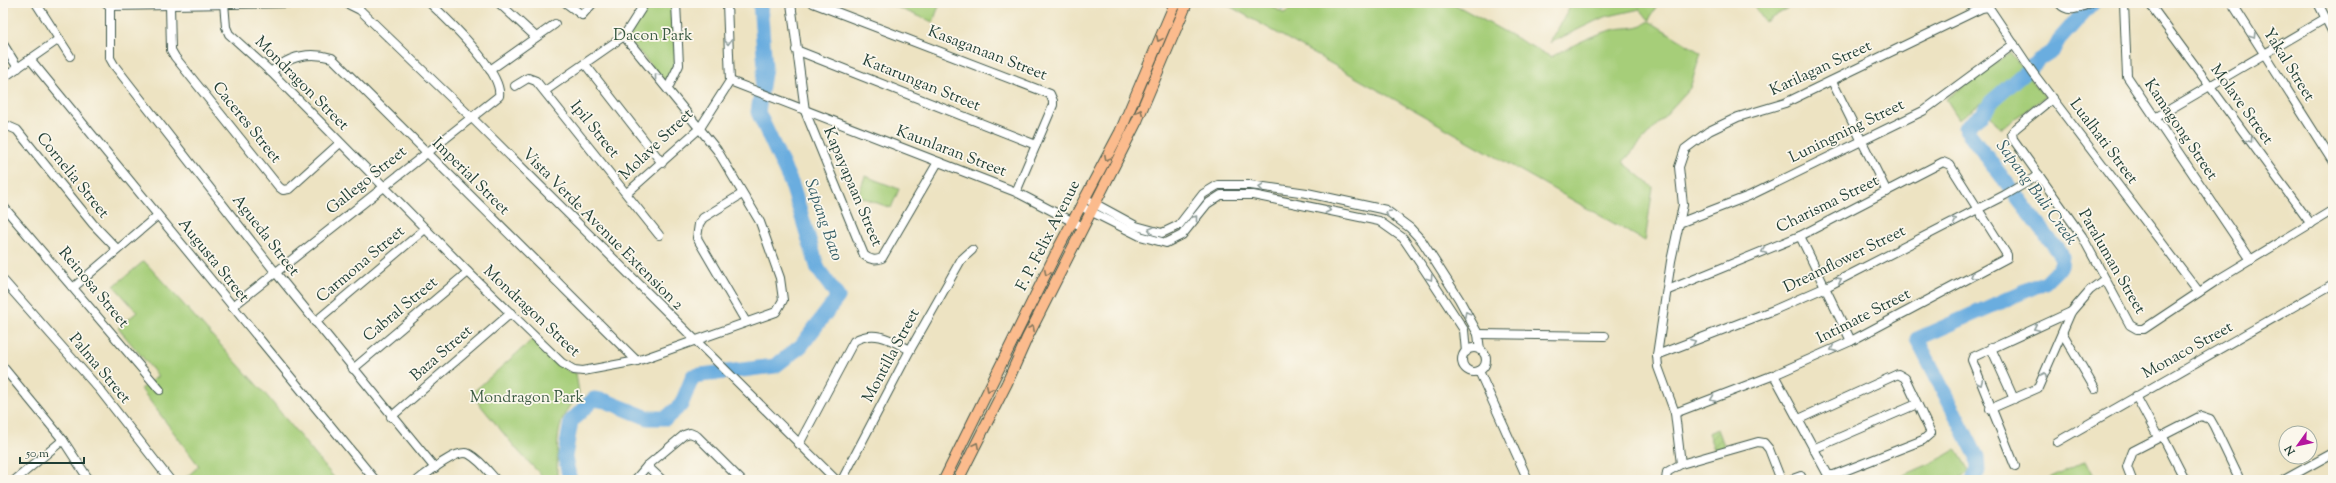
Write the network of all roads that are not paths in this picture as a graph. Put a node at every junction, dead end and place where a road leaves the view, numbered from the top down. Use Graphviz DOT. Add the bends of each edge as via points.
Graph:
graph roads {
  1 [pos="36,3"];
  2 [pos="295,3"];
  3 [pos="346,3"];
  4 [pos="430,3"];
  5 [pos="499,3"];
  6 [pos="566,3"];
  7 [pos="592,3"];
  8 [pos="644,3"];
  9 [pos="676,3"];
  10 [pos="727,3"];
  11 [pos="791,3"];
  12 [pos="813,3"];
  13 [pos="1175,3"];
  14 [pos="1187,3"];
  15 [pos="2059,3"];
  16 [pos="2090,3"];
  17 [pos="2124,3"];
  18 [pos="2148,3"];
  19 [pos="2232,3"];
  20 [pos="2318,3"];
  21 [pos="108,4"];
  22 [pos="224,4"];
  23 [pos="170,5"];
  24 [pos="1987,7"];
  25 [pos="2326,18"];
  26 [pos="555,24"];
  27 [pos="2333,33"];
  28 [pos="624,36"];
  29 [pos="536,38"];
  30 [pos="59,39"];
  31 [pos="3,44"];
  32 [pos="2014,44"];
  33 [pos="796,50"];
  34 [pos="2264,54"];
  35 [pos="70,56"];
  36 [pos="30,60"];
  37 [pos="585,64"];
  38 [pos="18,68"];
  39 [pos="490,70"];
  40 [pos="271,72"];
  41 [pos="3,78"];
  42 [pos="730,81"];
  43 [pos="1832,81"];
  44 [pos="515,86"];
  45 [pos="2210,86"];
  46 [pos="668,88"];
  47 [pos="545,91"];
  48 [pos="2053,98"];
  49 [pos="805,111"];
  50 [pos="470,117"];
  51 [pos="2155,118"];
  52 [pos="3,124"];
  53 [pos="700,128"];
  54 [pos="1860,140"];
  55 [pos="340,142"];
  56 [pos="1036,145"];
  57 [pos="425,153"];
  58 [pos="662,162"];
  59 [pos="938,162"];
  60 [pos="2333,162"];
  61 [pos="2039,175"];
  62 [pos="383,187"];
  63 [pos="1016,192"];
  64 [pos="1887,192"];
  65 [pos="627,193"];
  66 [pos="742,194"];
  67 [pos="1307,194"];
  68 [pos="1083,202"];
  69 [pos="3,206"];
  70 [pos="1304,206"];
  71 [pos="1093,208"];
  72 [pos="1978,208"];
  73 [pos="2333,210"];
  74 [pos="157,216"];
  75 [pos="1072,222"];
  76 [pos="1679,223"];
  77 [pos="2311,224"];
  78 [pos="1083,227"];
  79 [pos="1410,228"];
  80 [pos="426,229"];
  81 [pos="660,235"];
  82 [pos="1800,236"];
  83 [pos="1403,238"];
  84 [pos="117,249"];
  85 [pos="972,250"];
  86 [pos="2251,260"];
  87 [pos="468,272"];
  88 [pos="276,273"];
  89 [pos="2105,279"];
  90 [pos="3,280"];
  91 [pos="2333,284"];
  92 [pos="74,287"];
  93 [pos="1824,288"];
  94 [pos="1668,290"];
  95 [pos="2199,292"];
  96 [pos="232,307"];
  97 [pos="2071,312"];
  98 [pos="511,313"];
  99 [pos="315,322"];
  100 [pos="746,322"];
  101 [pos="1478,334"];
  102 [pos="2063,334"];
  103 [pos="1605,336"];
  104 [pos="1851,341"];
  105 [pos="694,342"];
  106 [pos="1991,348"];
  107 [pos="910,350"];
  108 [pos="1480,350"];
  109 [pos="1466,352"];
  110 [pos="1657,355"];
  111 [pos="637,361"];
  112 [pos="3,367"];
  113 [pos="353,369"];
  114 [pos="1479,371"];
  115 [pos="1774,375"];
  116 [pos="2095,389"];
  117 [pos="160,390"];
  118 [pos="2136,396"];
  119 [pos="2014,399"];
  120 [pos="1918,404"];
  121 [pos="1990,409"];
  122 [pos="1675,413"];
  123 [pos="392,416"];
  124 [pos="1799,419"];
  125 [pos="2160,436"];
  126 [pos="63,440"];
  127 [pos="2057,442"];
  128 [pos="799,444"];
  129 [pos="1813,449"];
  130 [pos="2333,453"];
  131 [pos="1681,464"];
  132 [pos="647,466"];
  133 [pos="2015,466"];
  134 [pos="435,468"];
  135 [pos="1801,476"];
  136 [pos="2238,478"];
  137 [pos="15,480"];
  138 [pos="89,480"];
  139 [pos="170,480"];
  140 [pos="375,480"];
  141 [pos="418,480"];
  142 [pos="496,480"];
  143 [pos="635,480"];
  144 [pos="662,480"];
  145 [pos="741,480"];
  146 [pos="836,480"];
  147 [pos="842,480"];
  148 [pos="944,480"];
  149 [pos="958,480"];
  150 [pos="1528,480"];
  151 [pos="1666,480"];
  152 [pos="1781,480"];
  153 [pos="1790,480"];
  154 [pos="2132,480"];
  155 [pos="2185,480"];
  156 [pos="2284,480"];
  1 -- 30 [label="street"];
  2 -- 22 [label="street"];
  3 -- 50 [label="street, Vista Verde Avenue Extension 2" via="360,10"];
  4 -- 39 [label="street, Gallego Street" via="468,41"];
  5 -- 29 [label="street"];
  6 -- 7 [label="street" via="582,15"];
  8 -- 28 [label="street"];
  9 -- 46 [label="street" via="679,66"];
  10 -- 42 [label="street, one-way"];
  11 -- 33 [label="street, Kapayapaan Street"];
  12 -- 56 [label="street, Kasaganaan Street" via="1050,94 1054,100 1053,105"];
  13 -- 68 [label="main road, F. P. Felix Avenue, one-way" via="1120,132"];
  71 -- 14 [label="main road, F. P. Felix Avenue, one-way" via="1137,121"];
  15 -- 16 [label="street" via="2067,9 2074,10"];
  17 -- 51 [label="street, Kamagong Street" via="2126,71"];
  18 -- 45 [label="street, Molave Street"];
  19 -- 34 [label="street, Yakal Street, one-way"];
  20 -- 25 [label="street"];
  21 -- 23 [label="street"];
  21 -- 88 [label="street, Agueda Street" via="110,58 114,65"];
  22 -- 23 [label="street"];
  22 -- 40 [label="street, Mondragon Street" via="229,34"];
  23 -- 55 [label="street, Caceres Street" via="171,50 279,187 283,190 288,189"];
  24 -- 32 [label="street, Lualhati Street"];
  24 -- 43 [label="street, Karilagan Street"];
  25 -- 27 [label="street"];
  25 -- 34 [label="street"];
  26 -- 29 [label="street"];
  28 -- 37 [label="street"];
  46 -- 28 [label="street, one-way"];
  29 -- 39 [label="street"];
  30 -- 35 [label="street"];
  30 -- 36 [label="street"];
  31 -- 38 [label="street"];
  32 -- 48 [label="street, Lualhati Street"];
  32 -- 54 [label="street, Luningning Street" via="1923,110"];
  33 -- 49 [label="street, Kapayapaan Street"];
  33 -- 56 [label="street, Katarungan Street"];
  34 -- 45 [label="street"];
  34 -- 60 [label="street, Yakal Street"];
  36 -- 38 [label="street"];
  36 -- 74 [label="street, Augusta Street"];
  37 -- 47 [label="street"];
  37 -- 58 [label="street"];
  38 -- 41 [label="street"];
  39 -- 50 [label="street, Gallego Street" via="499,96"];
  40 -- 55 [label="street, Mondragon Street"];
  40 -- 57 [label="street, Imperial Street" via="283,62 302,56 320,54 332,58"];
  42 -- 49 [label="street, Kaunlaran Street"];
  42 -- 53 [label="street, Molave Street"];
  43 -- 54 [label="street"];
  43 -- 76 [label="street, Karilagan Street" via="1785,103 1738,117 1709,131 1685,149 1679,167 1683,205"];
  44 -- 47 [label="street, Ipil Street" via="531,78"];
  45 -- 51 [label="street"];
  45 -- 77 [label="street, Molave Street, one-way"];
  46 -- 53 [label="street"];
  47 -- 65 [label="street, Ipil Street"];
  48 -- 61 [label="street, Paraluman Street" via="2012,133 2013,139"];
  48 -- 95 [label="street, Lualhati Street"];
  49 -- 59 [label="street, Kaunlaran Street"];
  49 -- 59 [label="street, Kapayapaan Street" via="864,255 868,259 882,258"];
  50 -- 57 [label="street, Gallego Street"];
  50 -- 105 [label="street, Vista Verde Avenue Extension 2"];
  51 -- 86 [label="street, Kamagong Street"];
  52 -- 84 [label="street, Cornelia Street" via="17,130 93,224"];
  53 -- 58 [label="street, Molave Street"];
  53 -- 66 [label="street, Mondragon Street" via="717,150"];
  54 -- 64 [label="street"];
  54 -- 76 [label="street, Luningning Street" via="1749,196"];
  55 -- 62 [label="street, Mondragon Street"];
  56 -- 63 [label="street, Kasaganaan Street"];
  57 -- 62 [label="street, Gallego Street"];
  57 -- 111 [label="street, Imperial Street"];
  58 -- 65 [label="street, Molave Street"];
  59 -- 63 [label="street, Kaunlaran Street"];
  61 -- 72 [label="street, Dreamflower Street"];
  61 -- 89 [label="street, Paraluman Street" via="2082,236"];
  62 -- 80 [label="street, Mondragon Street"];
  62 -- 88 [label="street, Gallego Street"];
  63 -- 75 [label="street, Kaunlaran Street"];
  64 -- 72 [label="street, Charisma Street" via="1944,162 1950,165"];
  64 -- 82 [label="street, Charisma Street"];
  65 -- 81 [label="street, Ipil Street"];
  66 -- 100 [label="street, Mondragon Street" via="760,222 780,278 783,300 776,312"];
  66 -- 100 [label="street" via="703,218 699,224 698,238"];
  67 -- 70 [label="street"];
  67 -- 71 [label="street, one-way" via="1250,185 1218,185 1203,194 1179,225 1162,233 1136,226"];
  79 -- 67 [label="street, one-way" via="1386,210"];
  68 -- 71 [label="street"];
  68 -- 75 [label="main road, F. P. Felix Avenue"];
  69 -- 92 [label="street, Reinosa Street"];
  71 -- 70 [label="street, one-way" via="1140,236 1166,243 1182,235 1207,204 1221,195 1253,196"];
  70 -- 83 [label="street, one-way" via="1379,221"];
  71 -- 78 [label="main road, F. P. Felix Avenue"];
  93 -- 72 [label="street, Dreamflower Street, one-way"];
  72 -- 104 [label="street, Intimate Street, one-way" via="2006,251 2007,258"];
  73 -- 77 [label="street, Paraluman Street"];
  74 -- 84 [label="street"];
  74 -- 96 [label="street, Augusta Street"];
  75 -- 78 [label="street, Kaunlaran Street"];
  75 -- 148 [label="main road, F. P. Felix Avenue, one-way"];
  76 -- 94 [label="street"];
  77 -- 86 [label="street, Paraluman Street"];
  149 -- 78 [label="main road, F. P. Felix Avenue, one-way"];
  79 -- 83 [label="street"];
  101 -- 79 [label="street, one-way" via="1422,241"];
  80 -- 87 [label="street, Mondragon Street"];
  80 -- 99 [label="street, Carmona Street"];
  82 -- 93 [label="street"];
  82 -- 94 [label="street, Charisma Street, one-way"];
  83 -- 109 [label="street, one-way" via="1464,330"];
  84 -- 92 [label="street"];
  85 -- 107 [label="street, Montilla Street" via="961,260"];
  86 -- 95 [label="street, Paraluman Street"];
  87 -- 98 [label="street, Mondragon Street"];
  87 -- 113 [label="street, Cabral Street"];
  88 -- 96 [label="street, Gallego Street"];
  88 -- 99 [label="street, Agueda Street"];
  89 -- 95 [label="street, Paraluman Street" via="2130,325 2137,329 2144,329"];
  89 -- 97 [label="street" via="2090,290"];
  90 -- 139 [label="street, Palma Street" via="99,389"];
  91 -- 118 [label="street, Monaco Street"];
  92 -- 117 [label="street, Reinosa Street"];
  93 -- 104 [label="street"];
  110 -- 93 [label="street, Dreamflower Street, one-way"];
  94 -- 110 [label="street"];
  96 -- 140 [label="street, Augusta Street"];
  97 -- 102 [label="street"];
  97 -- 106 [label="street, one-way"];
  98 -- 111 [label="street, Mondragon Street" via="562,363 574,370 583,371"];
  98 -- 123 [label="street, Baza Street"];
  99 -- 113 [label="street, Agueda Street"];
  100 -- 105 [label="street, Mondragon Street"];
  101 -- 103 [label="street"];
  101 -- 108 [label="street"];
  102 -- 116 [label="street"];
  119 -- 102 [label="street, one-way" via="2038,388"];
  104 -- 115 [label="street, Intimate Street, one-way"];
  105 -- 111 [label="street, Mondragon Street"];
  105 -- 128 [label="street, Vista Verde Avenue Extension 2"];
  106 -- 119 [label="street"];
  106 -- 121 [label="street, one-way" via="1973,358 1972,363"];
  107 -- 128 [label="street" via="882,335 868,335 854,341"];
  107 -- 147 [label="street, Montilla Street"];
  108 -- 109 [label="street" via="1472,349"];
  108 -- 114 [label="street" via="1486,362"];
  109 -- 114 [label="street" via="1463,362 1466,368 1472,372"];
  110 -- 122 [label="street" via="1658,367"];
  112 -- 126 [label="street"];
  113 -- 123 [label="street, Agueda Street"];
  114 -- 150 [label="street"];
  115 -- 122 [label="street, Intimate Street, one-way"];
  115 -- 124 [label="street"];
  118 -- 125 [label="street"];
  118 -- 127 [label="street, Monaco Street"];
  119 -- 121 [label="street"];
  120 -- 124 [label="street" via="1905,378 1894,375"];
  120 -- 129 [label="street"];
  120 -- 129 [label="street" via="1931,434 1923,440 1834,475 1828,475 1824,471"];
  121 -- 133 [label="street"];
  122 -- 131 [label="street"];
  123 -- 134 [label="street, Agueda Street"];
  124 -- 129 [label="street"];
  125 -- 136 [label="street" via="2201,416 2206,417 2214,426"];
  125 -- 154 [label="street" via="2133,451 2127,466"];
  125 -- 155 [label="street"];
  126 -- 137 [label="street"];
  126 -- 138 [label="street"];
  128 -- 146 [label="street, Vista Verde Avenue Extension 2"];
  130 -- 156 [label="street"];
  131 -- 151 [label="street" via="1666,472"];
  131 -- 152 [label="street" via="1758,442 1764,443 1769,449"];
  132 -- 143 [label="street"];
  132 -- 144 [label="street"];
  132 -- 145 [label="street" via="684,435 690,433 697,436"];
  134 -- 141 [label="street"];
  134 -- 142 [label="street" via="458,454 468,453"];
  135 -- 153 [label="street"];
}
